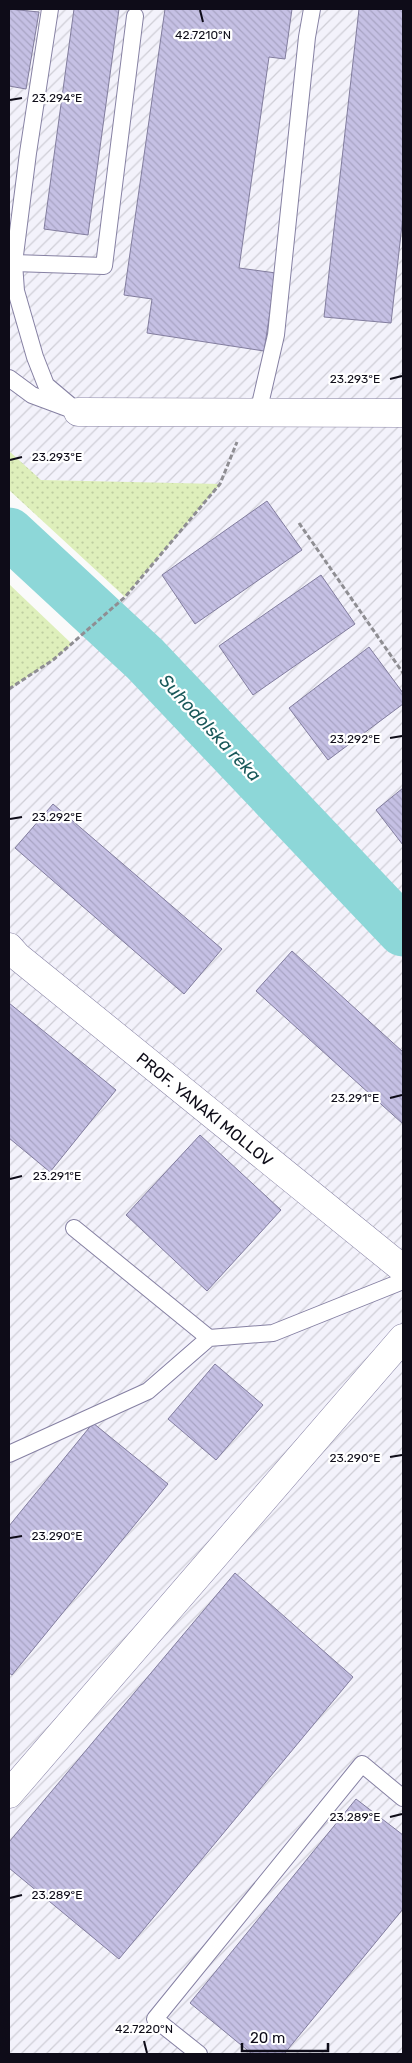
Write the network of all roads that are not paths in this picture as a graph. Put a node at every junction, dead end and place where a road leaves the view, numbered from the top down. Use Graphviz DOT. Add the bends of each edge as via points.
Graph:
graph roads {
  1 [pos="50,9"];
  2 [pos="312,9"];
  3 [pos="135,16"];
  4 [pos="14,262"];
  5 [pos="9,378"];
  6 [pos="78,412"];
  7 [pos="253,413"];
  8 [pos="403,413"];
  9 [pos="9,947"];
  10 [pos="74,1228"];
  11 [pos="403,1269"];
  12 [pos="403,1281"];
  13 [pos="209,1338"];
  14 [pos="403,1338"];
  15 [pos="9,1454"];
  16 [pos="9,1794"];
  17 [pos="403,1798"];
  18 [pos="199,2054"];
  1 -- 4 [label="lane"];
  2 -- 7 [label="lane" via="276,335"];
  3 -- 4 [label="lane" via="104,266"];
  4 -- 6 [label="lane" via="16,292 46,385"];
  5 -- 6 [label="lane" via="32,394"];
  6 -- 7 [label="street"];
  7 -- 8 [label="street"];
  9 -- 11 [label="street, PROF. YANAKI MOLLOV" via="24,963"];
  10 -- 13 [label="lane"];
  12 -- 13 [label="lane" via="273,1333"];
  13 -- 15 [label="lane" via="148,1391"];
  14 -- 16 [label="street"];
  17 -- 18 [label="lane" via="362,1764 155,2019"];
}
